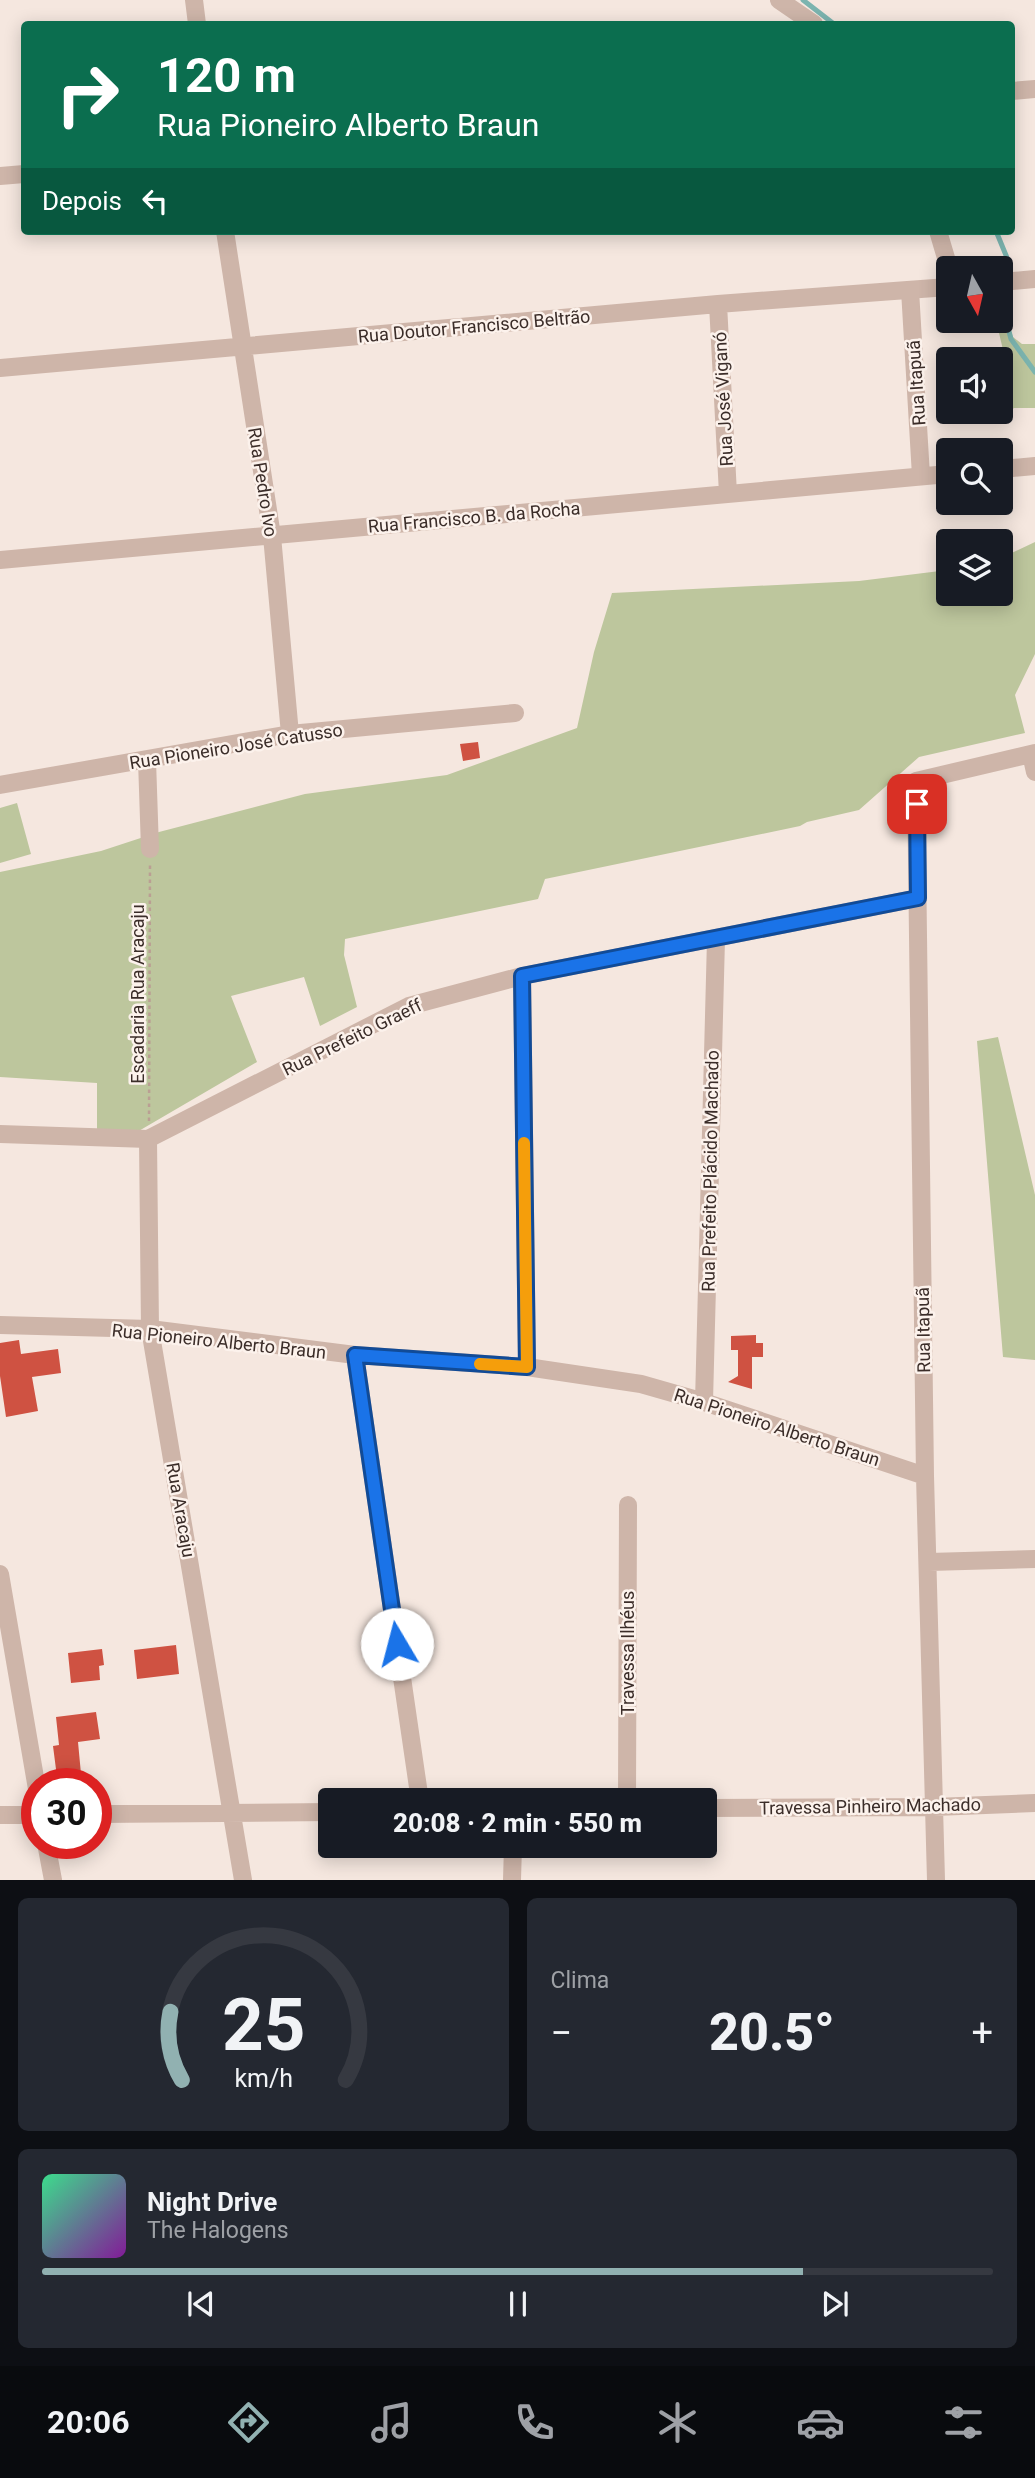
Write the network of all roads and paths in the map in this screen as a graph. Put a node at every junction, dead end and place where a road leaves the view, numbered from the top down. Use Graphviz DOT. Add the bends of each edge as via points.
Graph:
graph roads {
  1 [pos="194,0"];
  2 [pos="779,0"];
  3 [pos="197,21"];
  4 [pos="810,21"];
  5 [pos="1035,89"];
  6 [pos="1015,91"];
  7 [pos="21,174"];
  8 [pos="0,176"];
  9 [pos="226,235"];
  10 [pos="939,235"];
  11 [pos="945,256"];
  12 [pos="1035,279"];
  13 [pos="1013,281"];
  14 [pos="936,288"];
  15 [pos="910,290"];
  16 [pos="718,304"];
  17 [pos="241,347"];
  18 [pos="0,368"];
  19 [pos="1035,466"];
  20 [pos="1013,468"];
  21 [pos="936,475"];
  22 [pos="921,476"];
  23 [pos="728,494"];
  24 [pos="272,536"];
  25 [pos="0,560"];
  26 [pos="514,713"];
  27 [pos="290,734"];
  28 [pos="147,760"];
  29 [pos="1034,760"];
  30 [pos="0,785"];
  31 [pos="150,849"];
  32 [pos="918,898"];
  33 [pos="716,939"];
  34 [pos="522,976"];
  35 [pos="0,1134"];
  36 [pos="148,1139"];
  37 [pos="0,1325"];
  38 [pos="150,1329"];
  39 [pos="355,1355"];
  40 [pos="527,1367"];
  41 [pos="704,1402"];
  42 [pos="925,1476"];
  43 [pos="628,1504"];
  44 [pos="1035,1559"];
  45 [pos="929,1562"];
  46 [pos="0,1574"];
  47 [pos="33,1768"];
  48 [pos="418,1788"];
  49 [pos="627,1788"];
  50 [pos="1035,1803"];
  51 [pos="934,1807"];
  52 [pos="717,1808"];
  53 [pos="318,1812"];
  54 [pos="112,1814"];
  55 [pos="233,1814"];
  56 [pos="0,1815"];
  57 [pos="21,1815"];
  58 [pos="513,1858"];
  59 [pos="49,1859"];
  60 [pos="53,1880"];
  61 [pos="243,1880"];
  62 [pos="512,1880"];
  63 [pos="936,1880"];
  1 -- 3 [label="street"];
  2 -- 4 [label="street"];
  5 -- 6 [label="street"];
  7 -- 8 [label="street"];
  9 -- 17 [label="street, Rua Pedro Ivo"];
  10 -- 11 [label="street"];
  12 -- 13 [label="street"];
  14 -- 15 [label="street, Rua Doutor Francisco Beltrão"];
  15 -- 16 [label="street, Rua Doutor Francisco Beltrão"];
  15 -- 22 [label="street, Rua Itapuã"];
  16 -- 17 [label="street, Rua Doutor Francisco Beltrão"];
  16 -- 23 [label="street, Rua José Viganó"];
  17 -- 18 [label="street, Rua Doutor Francisco Beltrão"];
  17 -- 24 [label="street, Rua Pedro Ivo"];
  19 -- 20 [label="street"];
  21 -- 22 [label="street, Rua Francisco B. da Rocha"];
  22 -- 23 [label="street, Rua Francisco B. da Rocha"];
  23 -- 24 [label="street, Rua Francisco B. da Rocha"];
  24 -- 25 [label="street, Rua Francisco B. da Rocha"];
  24 -- 27 [label="street, Rua Pedro Ivo"];
  26 -- 27 [label="street, Rua Pioneiro José Catusso"];
  27 -- 28 [label="street, Rua Pioneiro José Catusso"];
  28 -- 30 [label="street, Rua Pioneiro José Catusso"];
  28 -- 31 [label="street"];
  29 -- 32 [label="street, Rua Itapuã" via="916,781"];
  31 -- 36 [label="path, Escadaria Rua Aracaju"];
  32 -- 33 [label="street, Rua Prefeito Graeff"];
  32 -- 42 [label="street, Rua Itapuã"];
  33 -- 34 [label="street, Rua Prefeito Graeff"];
  33 -- 41 [label="street, Rua Prefeito Plácido Machado"];
  34 -- 36 [label="street, Rua Prefeito Graeff" via="408,1006"];
  34 -- 40 [label="street"];
  35 -- 36 [label="street, Rua Prefeito Graeff"];
  36 -- 38 [label="street, Rua Aracaju"];
  37 -- 38 [label="street, Rua Pioneiro Alberto Braun"];
  38 -- 39 [label="street, Rua Pioneiro Alberto Braun"];
  38 -- 55 [label="street, Rua Aracaju"];
  39 -- 40 [label="street, Rua Pioneiro Alberto Braun"];
  39 -- 48 [label="street"];
  40 -- 41 [label="street, Rua Pioneiro Alberto Braun" via="641,1384"];
  41 -- 42 [label="street, Rua Pioneiro Alberto Braun"];
  42 -- 45 [label="street, Rua Itapuã"];
  43 -- 49 [label="street, Travessa Ilhéus"];
  44 -- 45 [label="street"];
  45 -- 51 [label="street, Rua Itapuã"];
  46 -- 47 [label="street"];
  50 -- 51 [label="street, Travessa Pinheiro Machado"];
  51 -- 52 [label="street, Travessa Pinheiro Machado"];
  51 -- 63 [label="street, Rua Itapuã"];
  53 -- 55 [label="street"];
  54 -- 55 [label="street"];
  55 -- 61 [label="street, Rua Aracaju"];
  56 -- 57 [label="street"];
  58 -- 62 [label="street"];
  59 -- 60 [label="street"];
}
